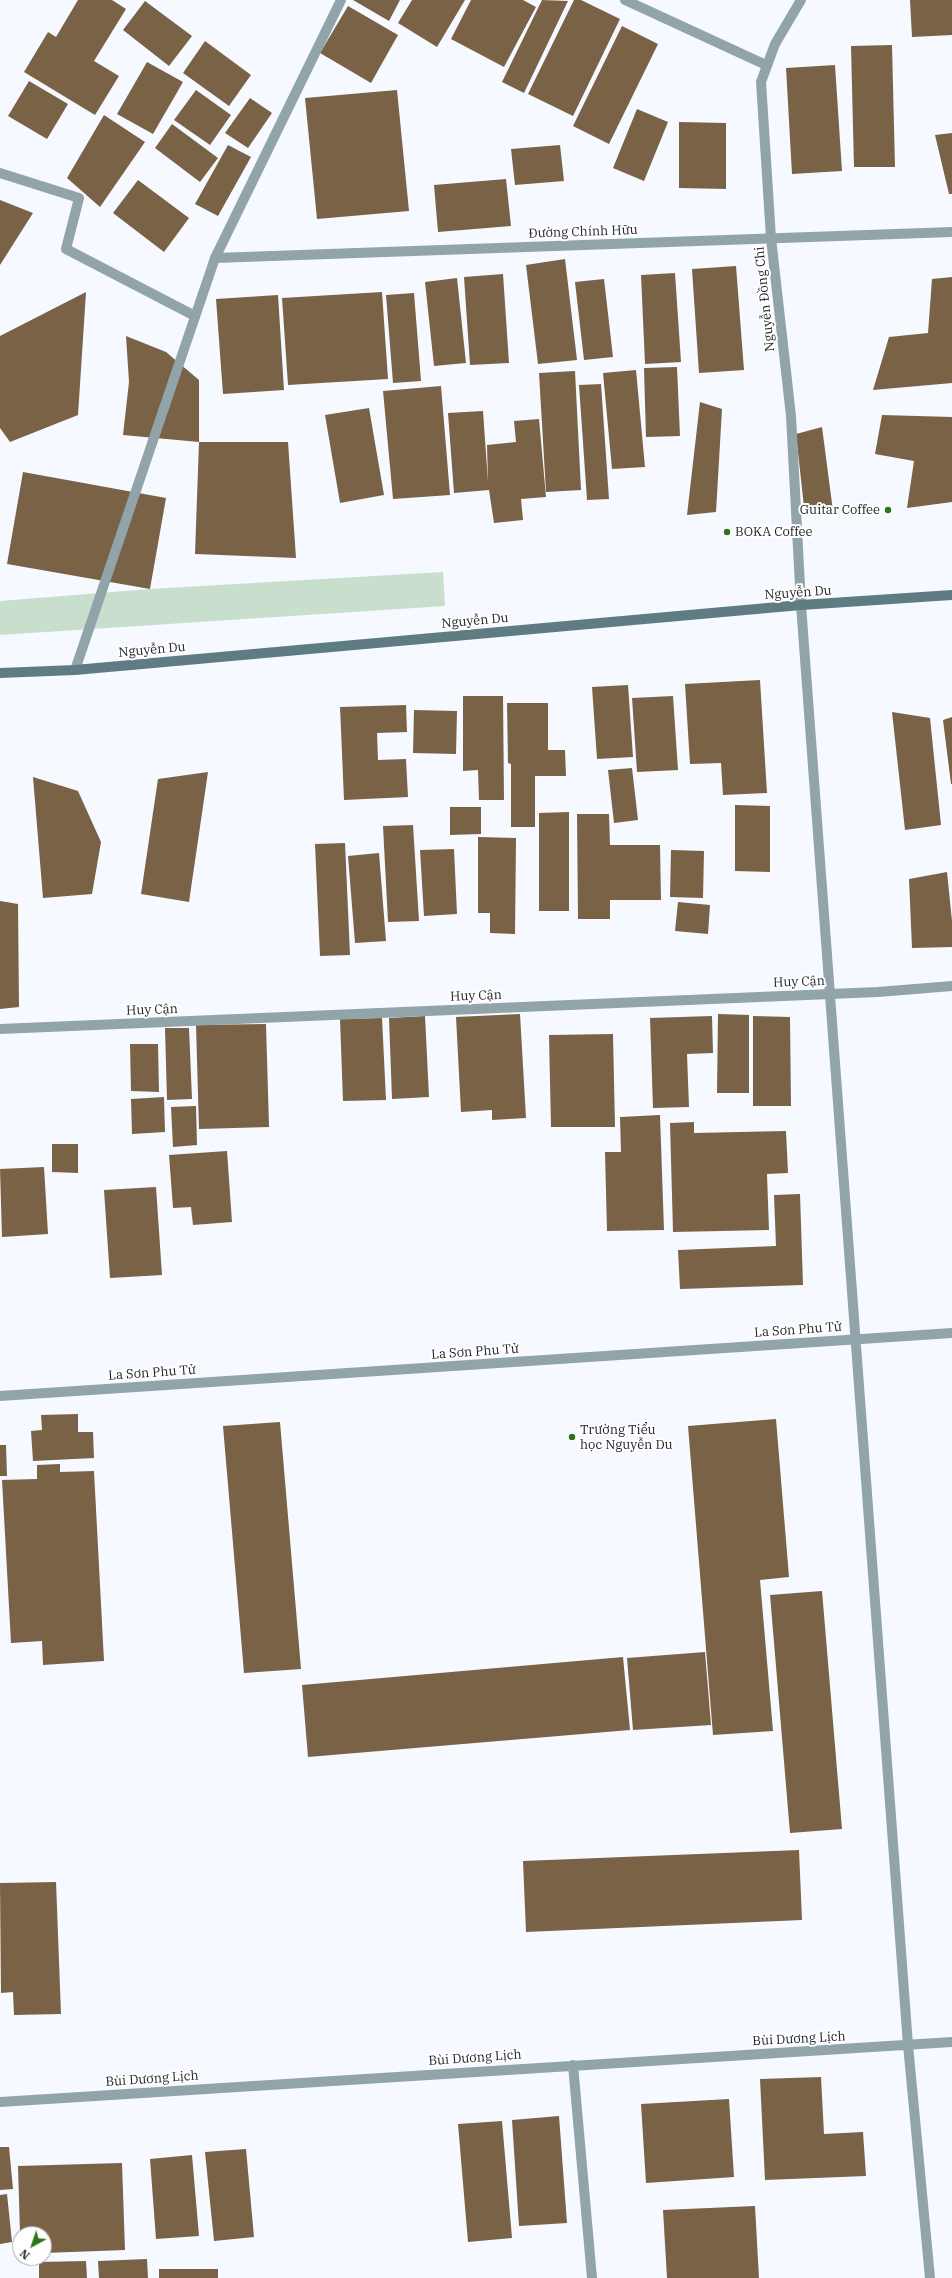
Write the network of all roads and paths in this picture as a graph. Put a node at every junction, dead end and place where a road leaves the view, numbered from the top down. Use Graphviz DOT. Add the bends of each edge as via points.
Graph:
graph roads {
  1 [pos="341,0"];
  2 [pos="626,0"];
  3 [pos="801,0"];
  4 [pos="766,65"];
  5 [pos="0,173"];
  6 [pos="952,232"];
  7 [pos="771,238"];
  8 [pos="214,258"];
  9 [pos="195,316"];
  10 [pos="952,595"];
  11 [pos="801,605"];
  12 [pos="75,670"];
  13 [pos="0,673"];
  14 [pos="952,986"];
  15 [pos="830,994"];
  16 [pos="0,1029"];
  17 [pos="952,1333"];
  18 [pos="856,1340"];
  19 [pos="0,1396"];
  20 [pos="952,2042"];
  21 [pos="908,2045"];
  22 [pos="573,2065"];
  23 [pos="0,2102"];
  24 [pos="592,2278"];
  25 [pos="930,2278"];
  1 -- 8 [label="street"];
  2 -- 4 [label="street"];
  3 -- 4 [label="street, Nguyễn Đồng Chi" via="775,44"];
  4 -- 7 [label="street, Nguyễn Đồng Chi" via="761,82"];
  5 -- 9 [label="street" via="79,198 66,249"];
  6 -- 7 [label="street, Đường Chính Hữu"];
  7 -- 8 [label="street, Đường Chính Hữu"];
  7 -- 11 [label="street, Nguyễn Đồng Chi" via="791,416"];
  8 -- 9 [label="street"];
  9 -- 12 [label="street"];
  10 -- 11 [label="main road, Nguyễn Du"];
  11 -- 12 [label="main road, Nguyễn Du"];
  11 -- 15 [label="street, Nguyễn Đồng Chi"];
  12 -- 13 [label="main road, Nguyễn Du"];
  14 -- 15 [label="street, Huy Cận"];
  15 -- 16 [label="street, Huy Cận"];
  15 -- 18 [label="street, Nguyễn Đồng Chi"];
  17 -- 18 [label="street, La Sơn Phu Tử"];
  18 -- 19 [label="street, La Sơn Phu Tử"];
  18 -- 21 [label="street, Nguyễn Đồng Chi"];
  20 -- 21 [label="street, Bùi Dương Lịch"];
  21 -- 22 [label="street, Bùi Dương Lịch"];
  21 -- 25 [label="street, Nguyễn Đồng Chi"];
  22 -- 23 [label="street, Bùi Dương Lịch"];
  22 -- 24 [label="street"];
}
